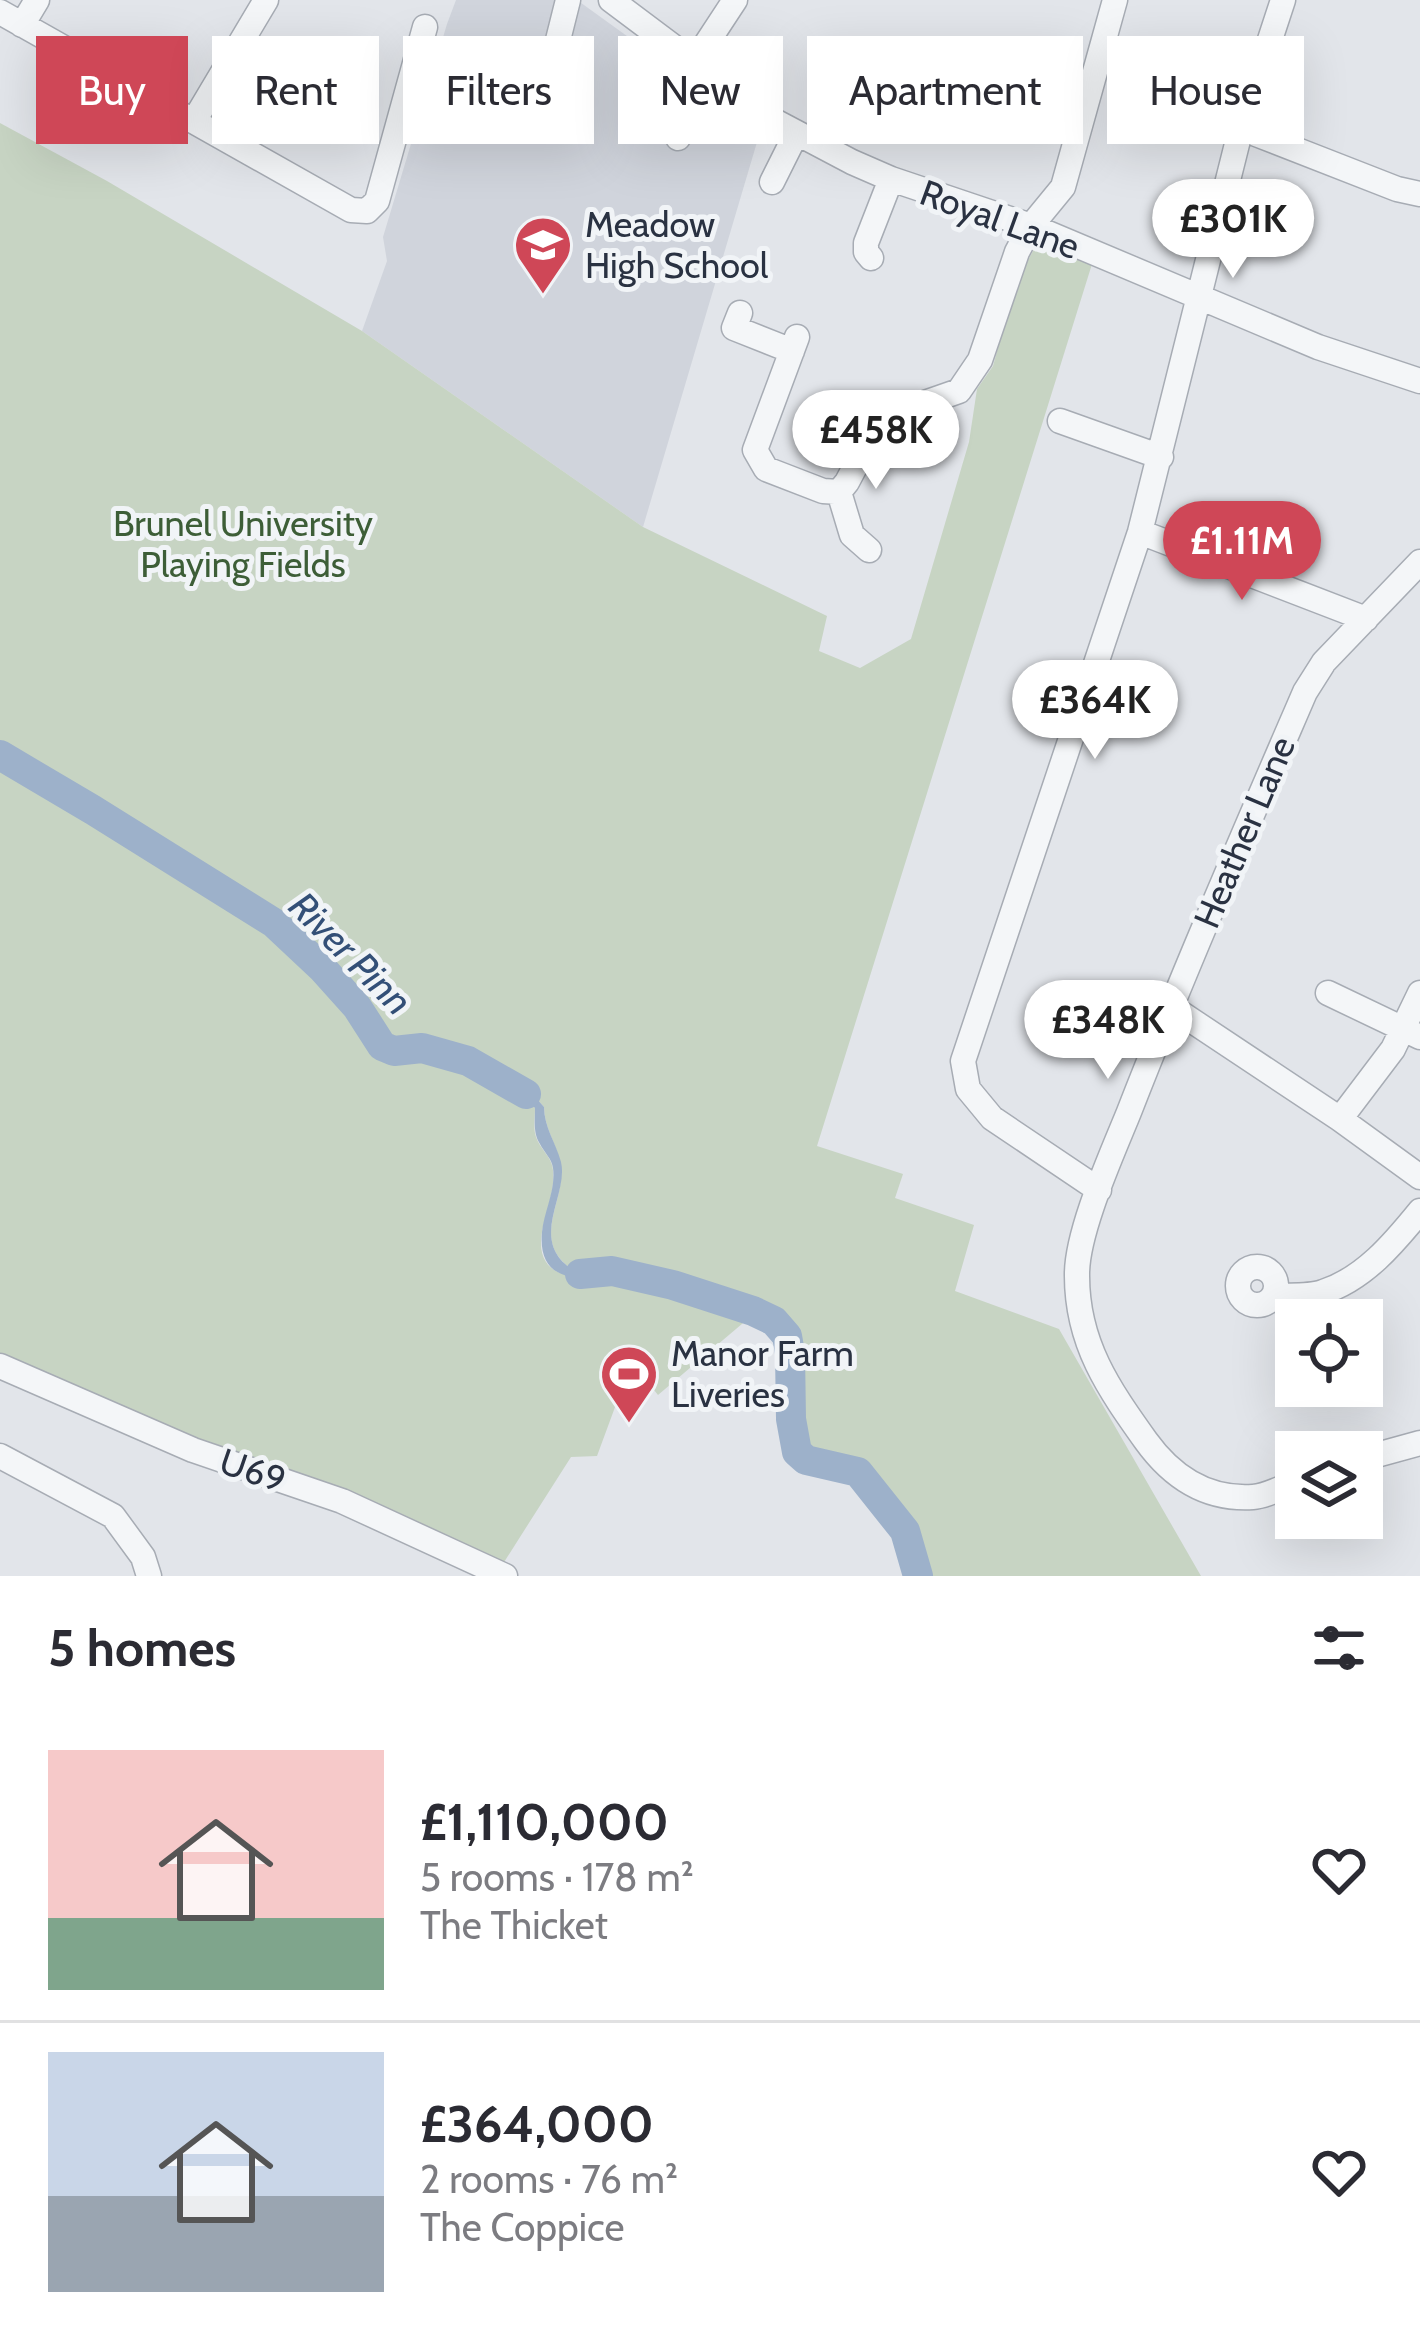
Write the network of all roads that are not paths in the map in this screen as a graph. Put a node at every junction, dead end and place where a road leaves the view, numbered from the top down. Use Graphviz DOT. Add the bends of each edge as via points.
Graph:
graph roads {
  1 [pos="37,0"];
  2 [pos="266,0"];
  3 [pos="568,0"];
  4 [pos="611,0"];
  5 [pos="735,0"];
  6 [pos="1115,0"];
  7 [pos="1283,0"];
  8 [pos="11,19"];
  9 [pos="425,27"];
  10 [pos="559,36"];
  11 [pos="660,36"];
  12 [pos="716,36"];
  13 [pos="194,121"];
  14 [pos="783,127"];
  15 [pos="796,134"];
  16 [pos="1282,144"];
  17 [pos="891,179"];
  18 [pos="772,182"];
  19 [pos="1420,194"];
  20 [pos="1030,226"];
  21 [pos="871,257"];
  22 [pos="1197,299"];
  23 [pos="740,313"];
  24 [pos="1420,381"];
  25 [pos="1060,421"];
  26 [pos="1161,457"];
  27 [pos="838,492"];
  28 [pos="1140,532"];
  29 [pos="869,550"];
  30 [pos="1420,562"];
  31 [pos="1366,619"];
  32 [pos="1328,993"];
  33 [pos="1420,993"];
  34 [pos="1170,1006"];
  35 [pos="1412,1033"];
  36 [pos="1340,1119"];
  37 [pos="1420,1178"];
  38 [pos="1099,1190"];
  39 [pos="1420,1211"];
  40 [pos="1274,1296"];
  41 [pos="0,1366"];
  42 [pos="1420,1443"];
  43 [pos="1383,1453"];
  44 [pos="0,1456"];
  45 [pos="1275,1490"];
  46 [pos="148,1576"];
  47 [pos="505,1576"];
  1 -- 8 [label="street"];
  2 -- 13 [label="street"];
  3 -- 10 [label="street"];
  4 -- 11 [label="street, Royal Lane"];
  5 -- 12 [label="street"];
  6 -- 20 [label="street" via="1063,187"];
  7 -- 22 [label="street"];
  8 -- 13 [label="street"];
  9 -- 13 [label="street" via="377,201 367,211 351,210"];
  14 -- 15 [label="street, Royal Lane"];
  15 -- 17 [label="street, Royal Lane"];
  15 -- 18 [label="street"];
  16 -- 19 [label="street"];
  17 -- 20 [label="street, Royal Lane"];
  17 -- 21 [label="street" via="866,243"];
  20 -- 22 [label="street, Royal Lane"];
  20 -- 27 [label="street" via="980,360 959,391 896,413"];
  22 -- 24 [label="street, Royal Lane"];
  22 -- 26 [label="street"];
  23 -- 27 [label="street" via="734,328 795,344 755,451 766,469"];
  25 -- 26 [label="street"];
  26 -- 28 [label="street"];
  27 -- 29 [label="street" via="852,535"];
  28 -- 31 [label="street"];
  28 -- 38 [label="street" via="963,1061 968,1089 992,1118"];
  30 -- 31 [label="street, Heather Lane"];
  31 -- 34 [label="street, Heather Lane" via="1305,692"];
  32 -- 35 [label="street"];
  33 -- 35 [label="street"];
  34 -- 36 [label="street"];
  34 -- 38 [label="street, Heather Lane"];
  35 -- 36 [label="street"];
  36 -- 37 [label="street"];
  38 -- 45 [label="street, Heather Lane" via="1076,1273 1083,1329 1108,1388 1186,1482 1256,1497"];
  39 -- 40 [label="street" via="1387,1252 1338,1285"];
  41 -- 47 [label="street, U69"];
  42 -- 43 [label="street"];
  44 -- 46 [label="street" via="113,1516"];
}
